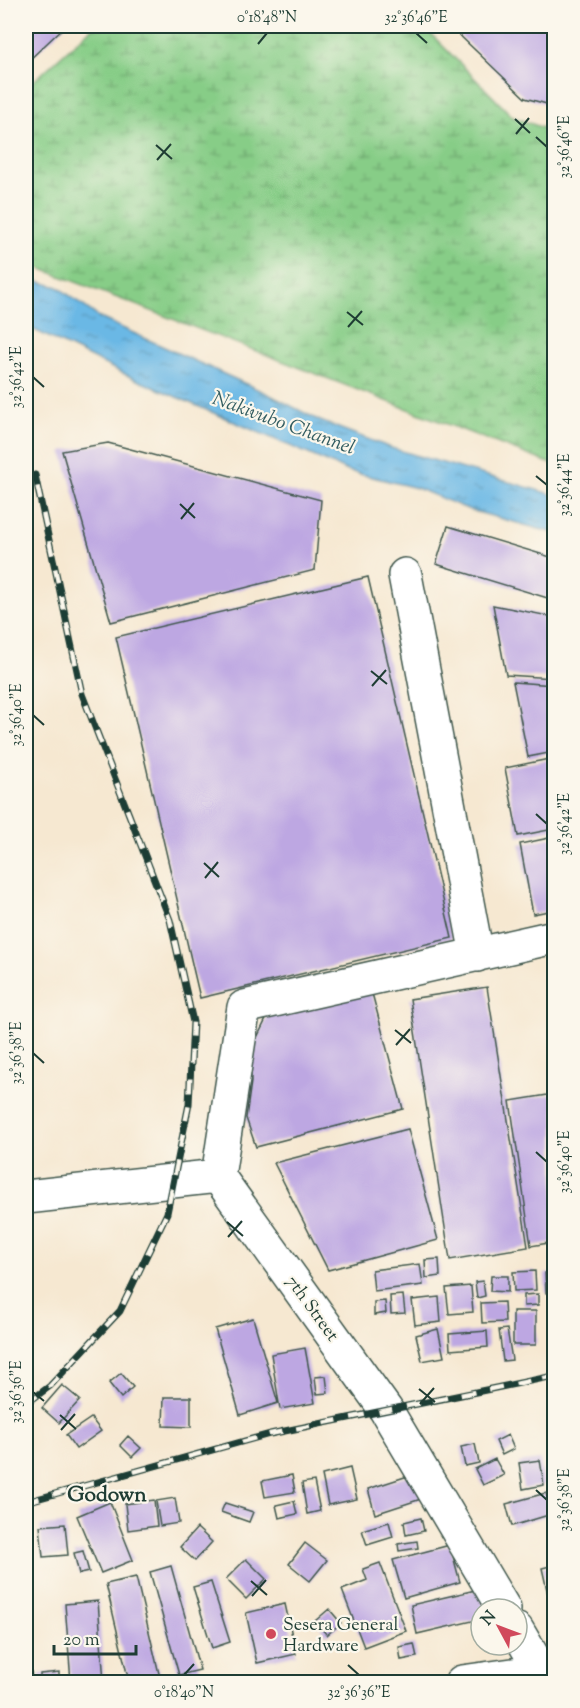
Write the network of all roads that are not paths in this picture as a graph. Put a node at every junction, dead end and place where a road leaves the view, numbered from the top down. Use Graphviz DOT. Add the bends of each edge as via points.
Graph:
graph roads {
  1 [pos="405,575"];
  2 [pos="555,937"];
  3 [pos="477,955"];
  4 [pos="218,1176"];
  5 [pos="26,1197"];
  6 [pos="497,1597"];
  7 [pos="529,1645"];
  8 [pos="548,1670"];
  9 [pos="462,1683"];
  1 -- 3 [label="street"];
  2 -- 3 [label="street"];
  3 -- 4 [label="street" via="244,1007"];
  4 -- 5 [label="street"];
  4 -- 6 [label="street, 7th Street" via="386,1410"];
  7 -- 8 [label="street"];
  8 -- 9 [label="street"];
}
